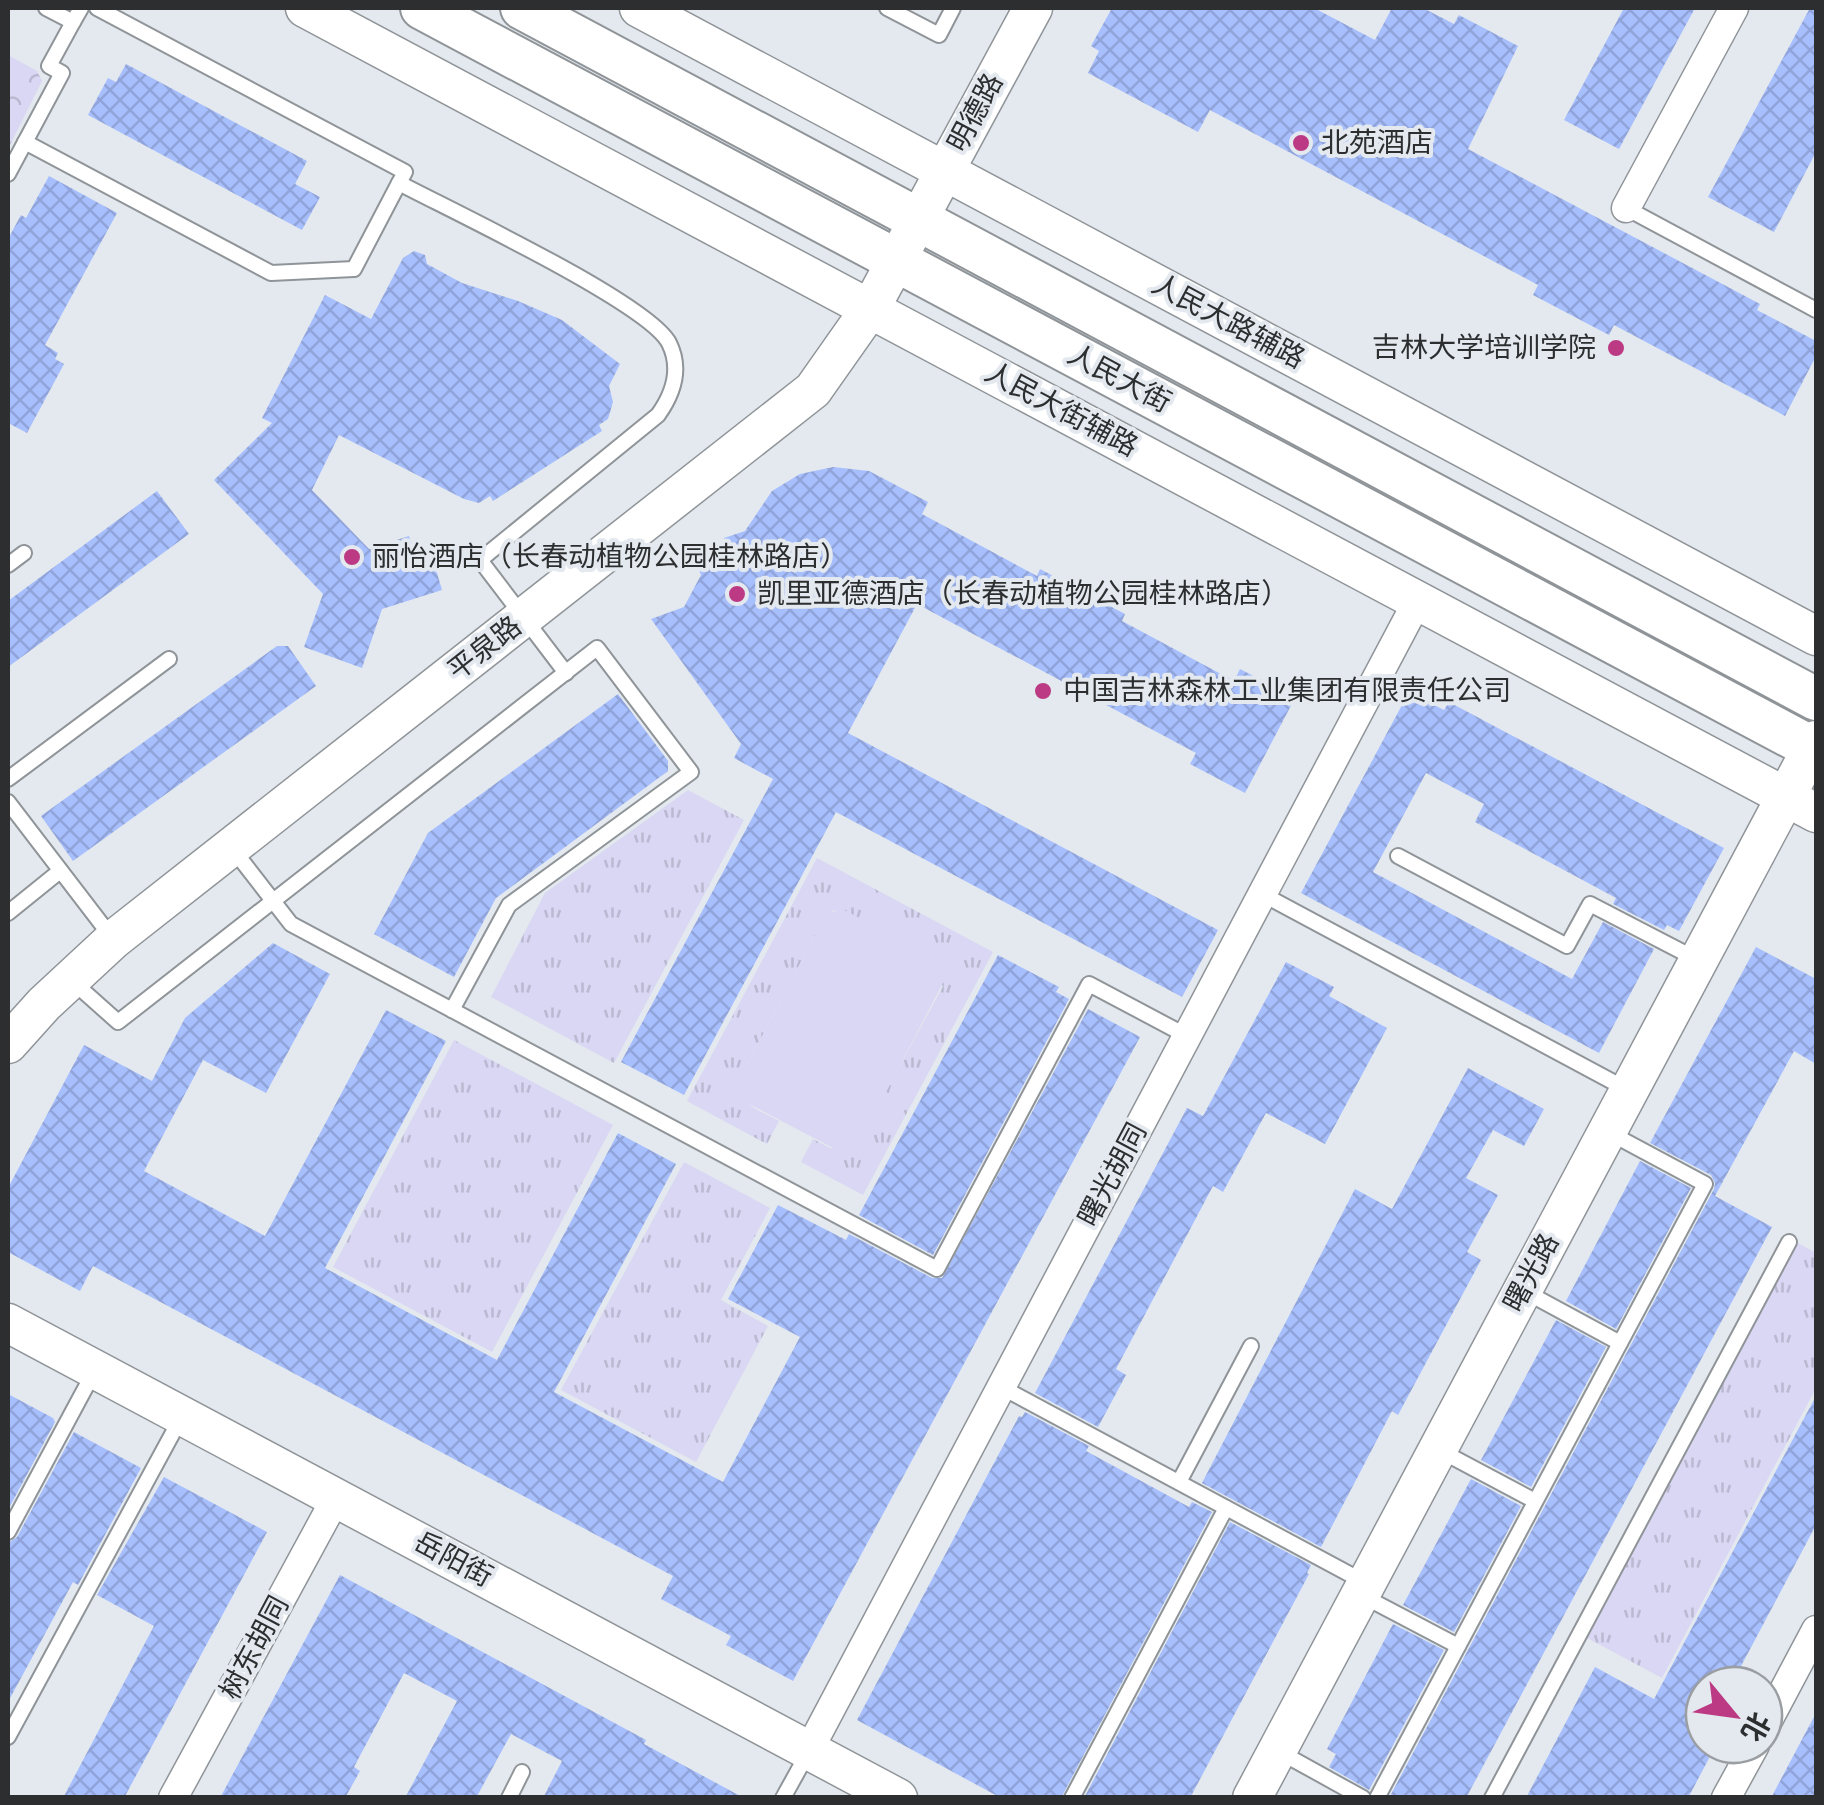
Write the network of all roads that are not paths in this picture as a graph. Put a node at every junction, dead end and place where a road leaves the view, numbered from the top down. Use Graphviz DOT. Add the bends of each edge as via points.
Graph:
graph roads {
  1 [pos="46,8"];
  2 [pos="81,8"];
  3 [pos="97,8"];
  4 [pos="305,8"];
  5 [pos="422,8"];
  6 [pos="522,8"];
  7 [pos="639,8"];
  8 [pos="887,8"];
  9 [pos="953,8"];
  10 [pos="1032,8"];
  11 [pos="1734,8"];
  12 [pos="74,22"];
  13 [pos="25,142"];
  14 [pos="945,170"];
  15 [pos="8,174"];
  16 [pos="400,183"];
  17 [pos="1626,208"];
  18 [pos="918,219"];
  19 [pos="896,260"];
  20 [pos="870,309"];
  21 [pos="1816,310"];
  22 [pos="24,554"];
  23 [pos="8,565"];
  24 [pos="1418,600"];
  25 [pos="524,619"];
  26 [pos="1816,636"];
  27 [pos="169,659"];
  28 [pos="566,672"];
  29 [pos="1816,699"];
  30 [pos="1815,746"];
  31 [pos="8,778"];
  32 [pos="8,802"];
  33 [pos="1801,805"];
  34 [pos="231,848"];
  35 [pos="1398,856"];
  36 [pos="60,872"];
  37 [pos="1262,894"];
  38 [pos="273,902"];
  39 [pos="8,914"];
  40 [pos="114,940"];
  41 [pos="1698,960"];
  42 [pos="70,980"];
  43 [pos="452,1010"];
  44 [pos="1187,1036"];
  45 [pos="8,1044"];
  46 [pos="1629,1090"];
  47 [pos="1607,1132"];
  48 [pos="1789,1242"];
  49 [pos="1522,1290"];
  50 [pos="8,1322"];
  51 [pos="1620,1343"];
  52 [pos="1251,1346"];
  53 [pos="95,1369"];
  54 [pos="1001,1387"];
  55 [pos="182,1416"];
  56 [pos="1438,1449"];
  57 [pos="1178,1482"];
  58 [pos="336,1498"];
  59 [pos="1535,1501"];
  60 [pos="1226,1508"];
  61 [pos="8,1532"];
  62 [pos="1363,1589"];
  63 [pos="1816,1630"];
  64 [pos="1458,1646"];
  65 [pos="1784,1690"];
  66 [pos="8,1737"];
  67 [pos="809,1750"];
  68 [pos="1277,1751"];
  69 [pos="1743,1765"];
  70 [pos="522,1772"];
  71 [pos="174,1798"];
  72 [pos="508,1798"];
  73 [pos="784,1798"];
  74 [pos="898,1798"];
  75 [pos="1072,1798"];
  76 [pos="1252,1798"];
  77 [pos="1363,1798"];
  78 [pos="1377,1798"];
  79 [pos="1492,1798"];
  80 [pos="1726,1798"];
  1 -- 12 [label="lane"];
  2 -- 12 [label="lane"];
  3 -- 16 [label="lane" via="406,172"];
  4 -- 20 [label="street, 人民大街辅路"];
  5 -- 19 [label="main road, 人民大街"];
  6 -- 18 [label="main road, 人民大街"];
  7 -- 14 [label="street, 人民大路辅路"];
  8 -- 9 [label="lane" via="939,35"];
  10 -- 14 [label="street, 明德路"];
  11 -- 17 [label="street"];
  12 -- 13 [label="lane" via="50,66 62,72"];
  13 -- 15 [label="lane"];
  13 -- 16 [label="lane" via="271,273 354,269"];
  14 -- 18 [label="street, 明德路"];
  14 -- 26 [label="street, 人民大路辅路"];
  16 -- 25 [label="lane" via="623,302 662,332 674,358 667,403 645,429 480,560"];
  17 -- 21 [label="lane"];
  18 -- 19 [label="street, 平泉路"];
  18 -- 29 [label="main road, 人民大街"];
  19 -- 20 [label="street, 平泉路"];
  19 -- 30 [label="main road, 人民大街"];
  20 -- 24 [label="street, 人民大街辅路"];
  20 -- 25 [label="street, 平泉路" via="814,390"];
  22 -- 23 [label="lane"];
  24 -- 33 [label="street, 人民大街辅路"];
  24 -- 37 [label="street, 曙光胡同"];
  25 -- 28 [label="lane"];
  25 -- 34 [label="street, 平泉路"];
  27 -- 31 [label="lane"];
  28 -- 38 [label="lane"];
  28 -- 43 [label="lane" via="597,648 691,772 509,905"];
  30 -- 33 [label="street, 曙光路"];
  32 -- 36 [label="lane"];
  33 -- 41 [label="street, 曙光路"];
  34 -- 38 [label="lane"];
  34 -- 40 [label="street, 平泉路"];
  35 -- 41 [label="lane" via="1568,946 1590,904"];
  36 -- 39 [label="lane"];
  36 -- 40 [label="lane"];
  37 -- 44 [label="street, 曙光胡同"];
  37 -- 46 [label="lane"];
  38 -- 42 [label="lane" via="118,1022"];
  38 -- 43 [label="lane" via="291,924"];
  40 -- 42 [label="street, 平泉路"];
  41 -- 46 [label="street, 曙光路"];
  42 -- 45 [label="street, 平泉路"];
  43 -- 44 [label="lane" via="937,1268 1089,984"];
  44 -- 54 [label="street, 曙光胡同"];
  46 -- 47 [label="street, 曙光路"];
  47 -- 49 [label="street, 曙光路"];
  47 -- 51 [label="lane" via="1704,1184"];
  48 -- 79 [label="lane"];
  49 -- 51 [label="lane"];
  49 -- 56 [label="street, 曙光路"];
  50 -- 53 [label="street, 岳阳街"];
  51 -- 59 [label="lane"];
  52 -- 57 [label="lane"];
  53 -- 55 [label="street, 岳阳街"];
  53 -- 61 [label="lane"];
  54 -- 57 [label="lane"];
  54 -- 67 [label="street, 曙光胡同"];
  55 -- 58 [label="street, 岳阳街"];
  55 -- 66 [label="lane"];
  56 -- 59 [label="lane"];
  56 -- 62 [label="street, 曙光路"];
  57 -- 60 [label="lane"];
  58 -- 67 [label="street, 岳阳街"];
  58 -- 71 [label="street, 树东胡同"];
  59 -- 64 [label="lane"];
  60 -- 62 [label="lane"];
  60 -- 75 [label="lane"];
  62 -- 64 [label="lane"];
  62 -- 68 [label="street, 曙光路"];
  63 -- 65 [label="street"];
  64 -- 78 [label="lane"];
  67 -- 73 [label="lane"];
  67 -- 74 [label="street, 岳阳街"];
  68 -- 76 [label="street, 曙光路"];
  68 -- 77 [label="lane"];
  69 -- 80 [label="street"];
  70 -- 72 [label="lane"];
}
